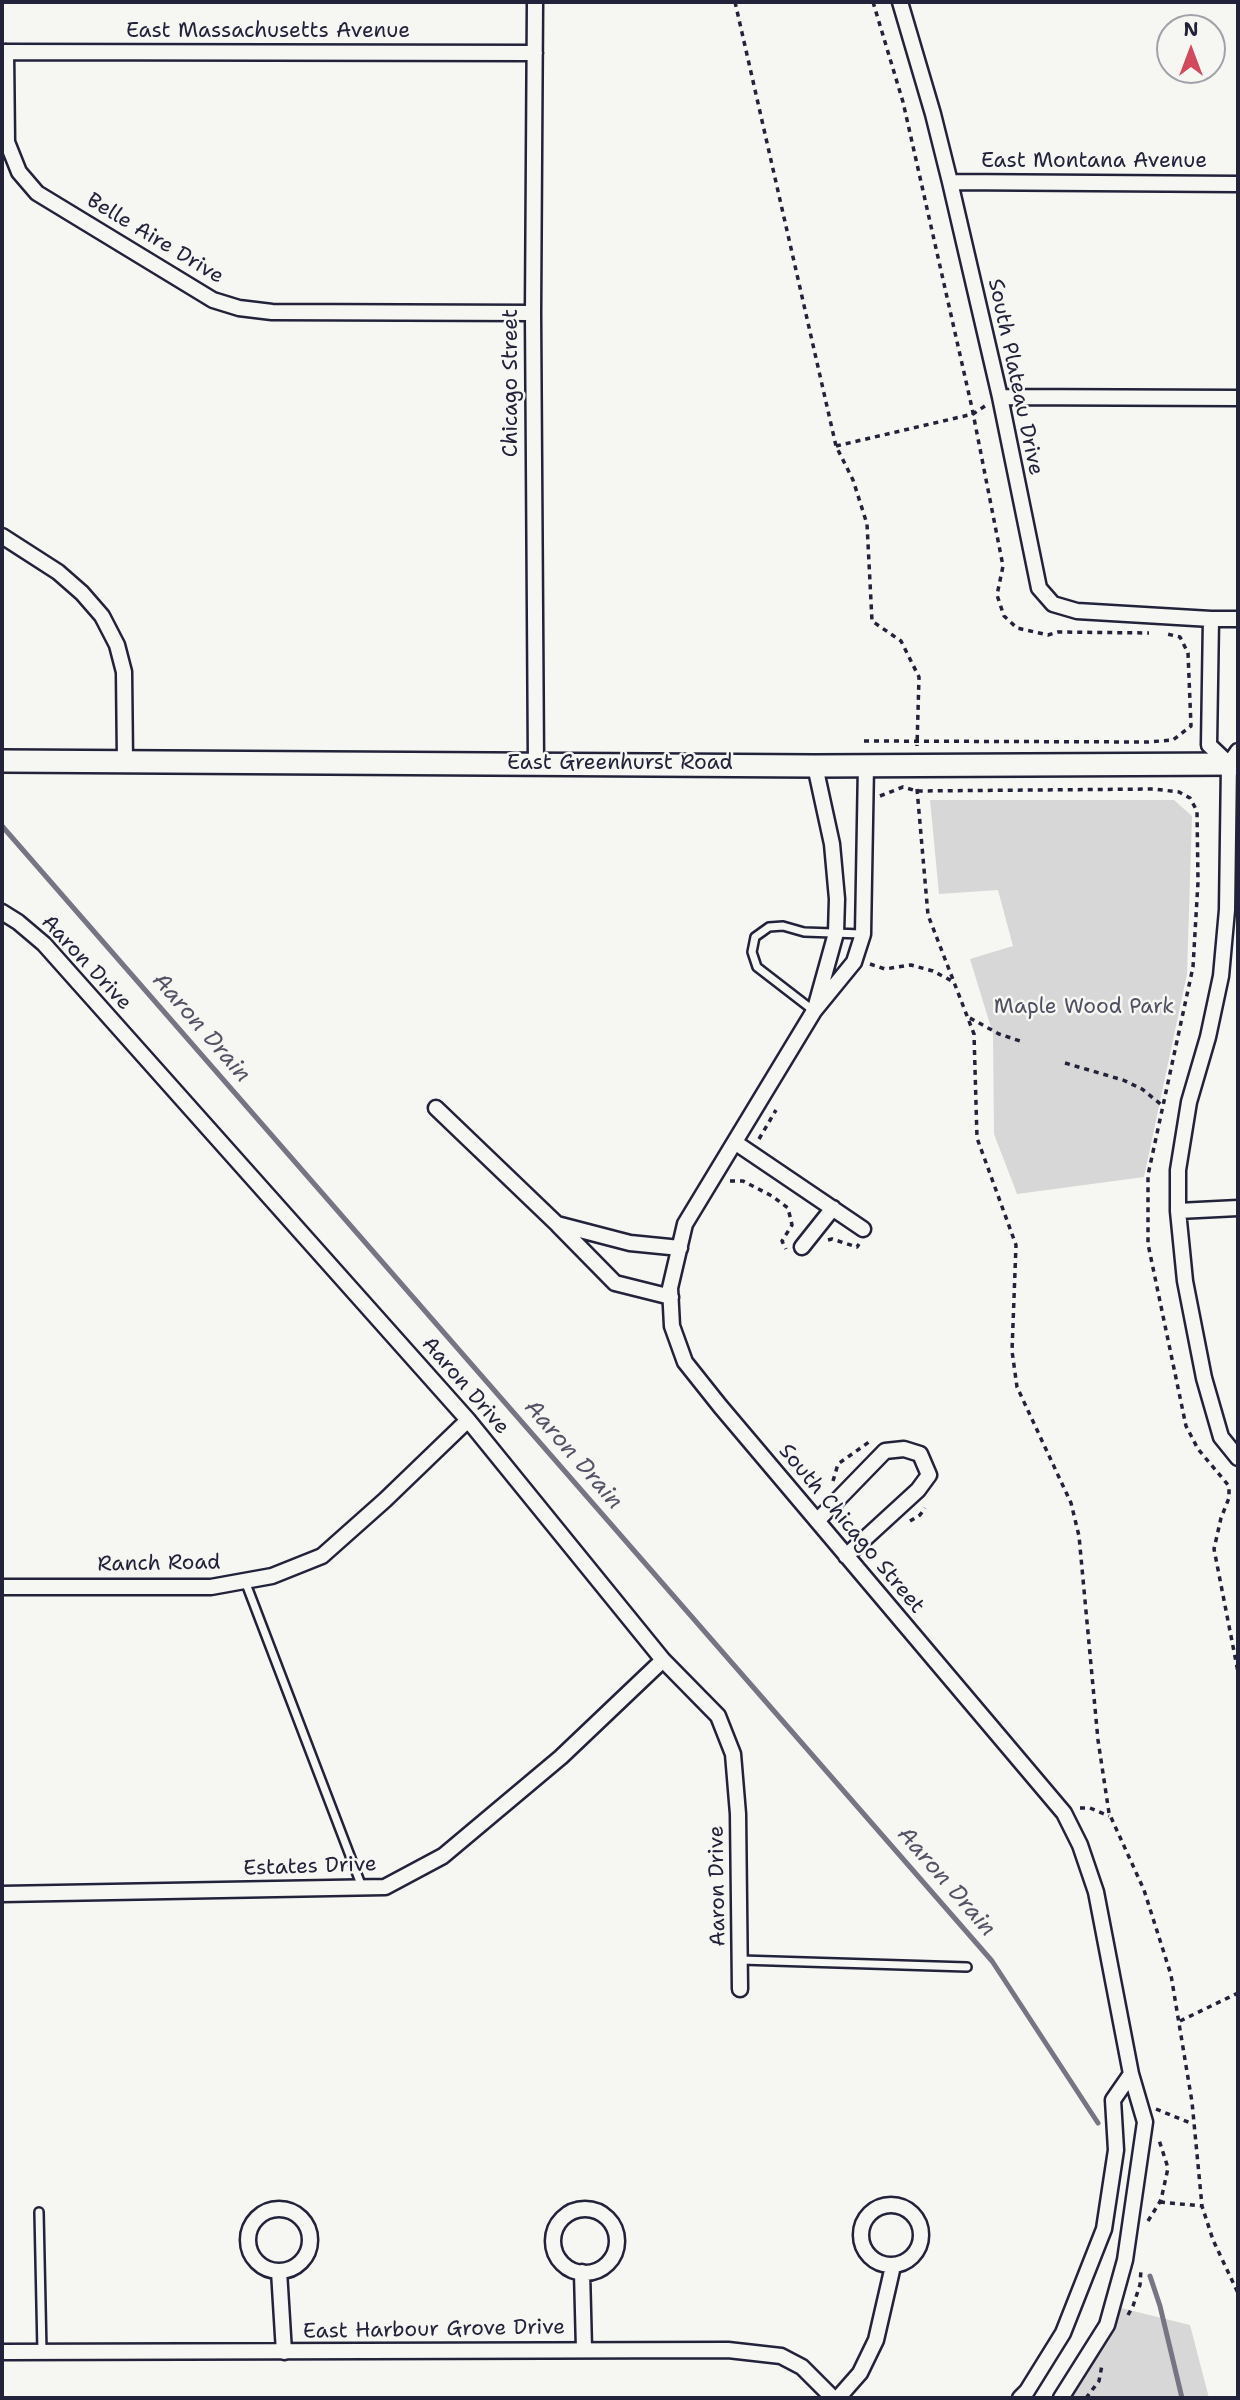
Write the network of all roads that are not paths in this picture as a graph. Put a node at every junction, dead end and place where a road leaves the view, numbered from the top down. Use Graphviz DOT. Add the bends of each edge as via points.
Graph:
graph roads {
  1 [pos="535,2"];
  2 [pos="900,2"];
  3 [pos="4,52"];
  4 [pos="534,54"];
  5 [pos="950,182"];
  6 [pos="1238,184"];
  7 [pos="533,313"];
  8 [pos="1000,397"];
  9 [pos="1238,398"];
  10 [pos="2,536"];
  11 [pos="1211,619"];
  12 [pos="1238,619"];
  13 [pos="1235,760"];
  14 [pos="2,761"];
  15 [pos="125,761"];
  16 [pos="536,764"];
  17 [pos="866,765"];
  18 [pos="815,766"];
  19 [pos="2,912"];
  20 [pos="836,933"];
  21 [pos="863,934"];
  22 [pos="814,1011"];
  23 [pos="436,1108"];
  24 [pos="736,1143"];
  25 [pos="833,1208"];
  26 [pos="1238,1208"];
  27 [pos="1178,1211"];
  28 [pos="556,1224"];
  29 [pos="864,1232"];
  30 [pos="680,1248"];
  31 [pos="798,1251"];
  32 [pos="671,1297"];
  33 [pos="468,1420"];
  34 [pos="1238,1458"];
  35 [pos="817,1521"];
  36 [pos="846,1556"];
  37 [pos="244,1581"];
  38 [pos="2,1587"];
  39 [pos="663,1660"];
  40 [pos="362,1888"];
  41 [pos="2,1894"];
  42 [pos="741,1960"];
  43 [pos="967,1967"];
  44 [pos="740,1989"];
  45 [pos="1131,2074"];
  46 [pos="39,2212"];
  47 [pos="893,2266"];
  48 [pos="279,2271"];
  49 [pos="582,2273"];
  50 [pos="584,2349"];
  51 [pos="2,2352"];
  52 [pos="42,2352"];
  53 [pos="284,2352"];
  54 [pos="836,2398"];
  55 [pos="1020,2398"];
  56 [pos="1061,2398"];
  1 -- 4 [label="street, Chicago Street"];
  2 -- 5 [label="street, South Plateau Drive"];
  3 -- 4 [label="street, East Massachusetts Avenue"];
  3 -- 7 [label="street, Belle Aire Drive" via="7,142 19,172 37,193 213,300 272,312"];
  4 -- 7 [label="street, Chicago Street"];
  5 -- 6 [label="street, East Montana Avenue"];
  5 -- 8 [label="street, South Plateau Drive"];
  7 -- 16 [label="street, Chicago Street"];
  8 -- 9 [label="street"];
  8 -- 11 [label="street, South Plateau Drive" via="1038,588 1053,604 1077,611"];
  10 -- 15 [label="street" via="58,572 102,616 124,672"];
  11 -- 12 [label="street, South Plateau Drive"];
  11 -- 13 [label="street" via="1209,745"];
  13 -- 17 [label="main road, East Greenhurst Road"];
  13 -- 27 [label="street" via="1221,976 1189,1102 1178,1170"];
  14 -- 15 [label="main road, East Greenhurst Road"];
  15 -- 16 [label="main road, East Greenhurst Road"];
  16 -- 18 [label="main road, East Greenhurst Road"];
  17 -- 18 [label="main road, East Greenhurst Road"];
  17 -- 21 [label="street, South Chicago Street"];
  18 -- 20 [label="street, South Chicago Street" via="832,844"];
  19 -- 33 [label="street, Aaron Drive" via="44,944"];
  20 -- 21 [label="lane"];
  20 -- 22 [label="street, South Chicago Street"];
  20 -- 22 [label="lane" via="783,926 769,927 755,937 752,952 757,967"];
  21 -- 22 [label="street, South Chicago Street" via="854,962"];
  22 -- 24 [label="street, South Chicago Street"];
  23 -- 28 [label="street"];
  24 -- 25 [label="street"];
  24 -- 30 [label="street, South Chicago Street" via="685,1224"];
  25 -- 29 [label="street"];
  25 -- 31 [label="street"];
  26 -- 27 [label="street"];
  27 -- 34 [label="street" via="1185,1281 1204,1378 1221,1437"];
  28 -- 30 [label="street" via="630,1243"];
  28 -- 32 [label="street" via="615,1283"];
  30 -- 32 [label="street, South Chicago Street"];
  32 -- 35 [label="street, South Chicago Street" via="672,1326 685,1362"];
  33 -- 37 [label="street, Ranch Road" via="322,1556 272,1576"];
  33 -- 39 [label="street, Aaron Drive"];
  35 -- 36 [label="street, South Chicago Street"];
  35 -- 36 [label="street" via="885,1451 904,1449 920,1454 929,1475"];
  36 -- 45 [label="street, South Chicago Street" via="1064,1813 1096,1892"];
  37 -- 38 [label="street, Ranch Road" via="211,1587"];
  37 -- 40 [label="lane"];
  39 -- 40 [label="street, Estates Drive" via="561,1757 443,1856 385,1886"];
  39 -- 42 [label="street, Aaron Drive" via="718,1716 733,1754"];
  40 -- 41 [label="street, Estates Drive"];
  42 -- 43 [label="lane"];
  42 -- 44 [label="street, Aaron Drive"];
  45 -- 55 [label="street" via="1113,2100 1116,2150 1104,2229 1063,2333"];
  45 -- 56 [label="street, South Chicago Street" via="1145,2122 1125,2260 1107,2325"];
  46 -- 52 [label="lane"];
  47 -- 47 [label="street" via="871,2258 860,2237 868,2215 889,2204 911,2212 922,2234 914,2256"];
  47 -- 54 [label="street, East Harbour Grove Drive" via="877,2340 860,2373"];
  48 -- 48 [label="street" via="257,2262 248,2240 257,2218 278,2209 300,2218 310,2240 301,2262"];
  48 -- 53 [label="street, East Harbour Grove Drive"];
  49 -- 49 [label="street" via="562,2263 553,2243 559,2222 567,2214 589,2209 608,2218 618,2238 617,2249 604,2267"];
  49 -- 50 [label="street, East Harbour Grove Drive"];
  50 -- 53 [label="street, East Harbour Grove Drive"];
  50 -- 54 [label="street, East Harbour Grove Drive" via="728,2350 781,2356 802,2367"];
  51 -- 52 [label="street, East Harbour Grove Drive"];
  52 -- 53 [label="street, East Harbour Grove Drive"];
}
